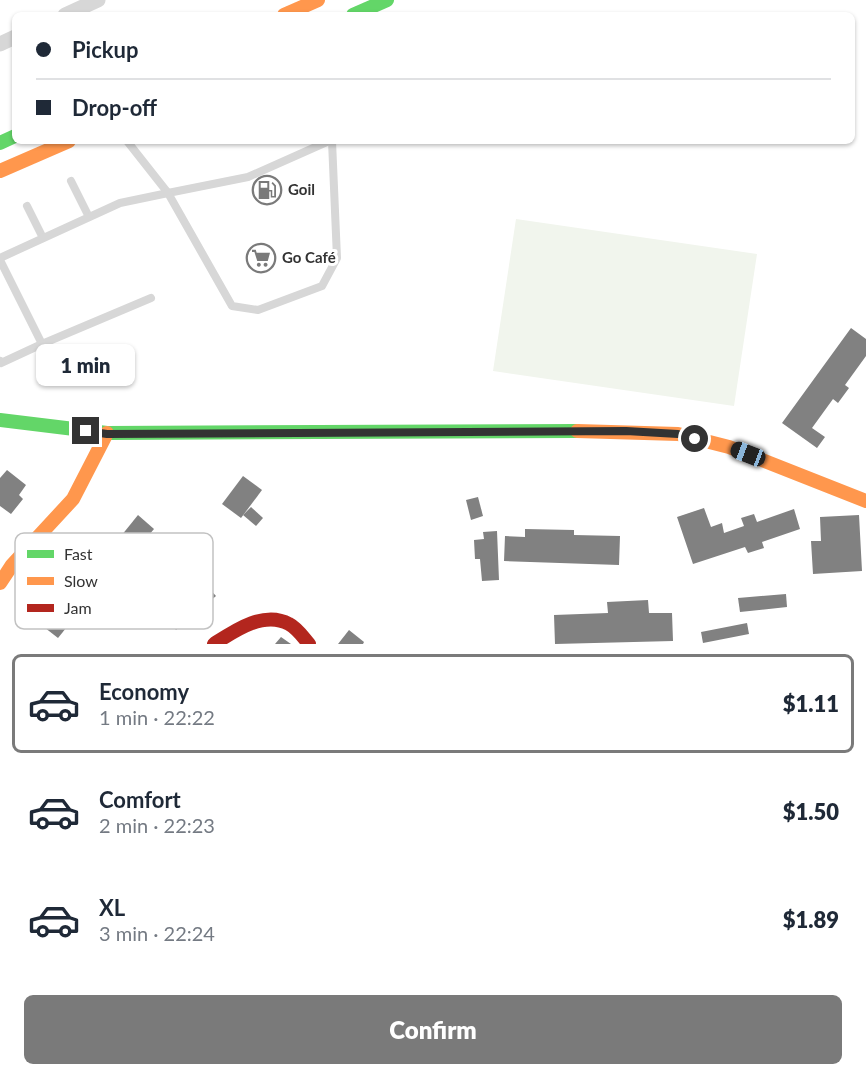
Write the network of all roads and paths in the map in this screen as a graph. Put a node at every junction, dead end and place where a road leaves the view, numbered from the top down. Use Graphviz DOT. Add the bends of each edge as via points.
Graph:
graph roads {
  1 [pos="98,0"];
  2 [pos="318,0"];
  3 [pos="387,0"];
  4 [pos="72,12"];
  5 [pos="291,12"];
  6 [pos="360,12"];
  7 [pos="62,144"];
  8 [pos="129,144"];
  9 [pos="324,144"];
  10 [pos="331,144"];
  11 [pos="0,171"];
  12 [pos="71,181"];
  13 [pos="168,194"];
  14 [pos="27,206"];
  15 [pos="89,217"];
  16 [pos="43,238"];
  17 [pos="0,259"];
  18 [pos="151,298"];
  19 [pos="42,344"];
  20 [pos="0,361"];
  21 [pos="0,420"];
  22 [pos="107,434"];
  23 [pos="866,501"];
  24 [pos="36,533"];
  25 [pos="6,561"];
  26 [pos="0,583"];
  27 [pos="214,644"];
  28 [pos="309,644"];
  1 -- 4 [label="street"];
  2 -- 5 [label="street"];
  3 -- 6 [label="street"];
  7 -- 11 [label="street"];
  8 -- 13 [label="lane"];
  9 -- 13 [label="lane" via="248,177"];
  10 -- 13 [label="lane" via="337,258 322,286 258,310 232,306"];
  12 -- 15 [label="lane"];
  13 -- 15 [label="lane" via="120,203"];
  14 -- 16 [label="lane"];
  15 -- 16 [label="lane"];
  16 -- 17 [label="lane"];
  17 -- 19 [label="lane"];
  18 -- 19 [label="lane"];
  19 -- 20 [label="lane"];
  21 -- 22 [label="street"];
  22 -- 23 [label="street" via="507,430 678,434 729,447"];
  22 -- 24 [label="street" via="73,499"];
  25 -- 26 [label="street"];
  27 -- 28 [label="street" via="239,628 277,619 290,624"];
}
